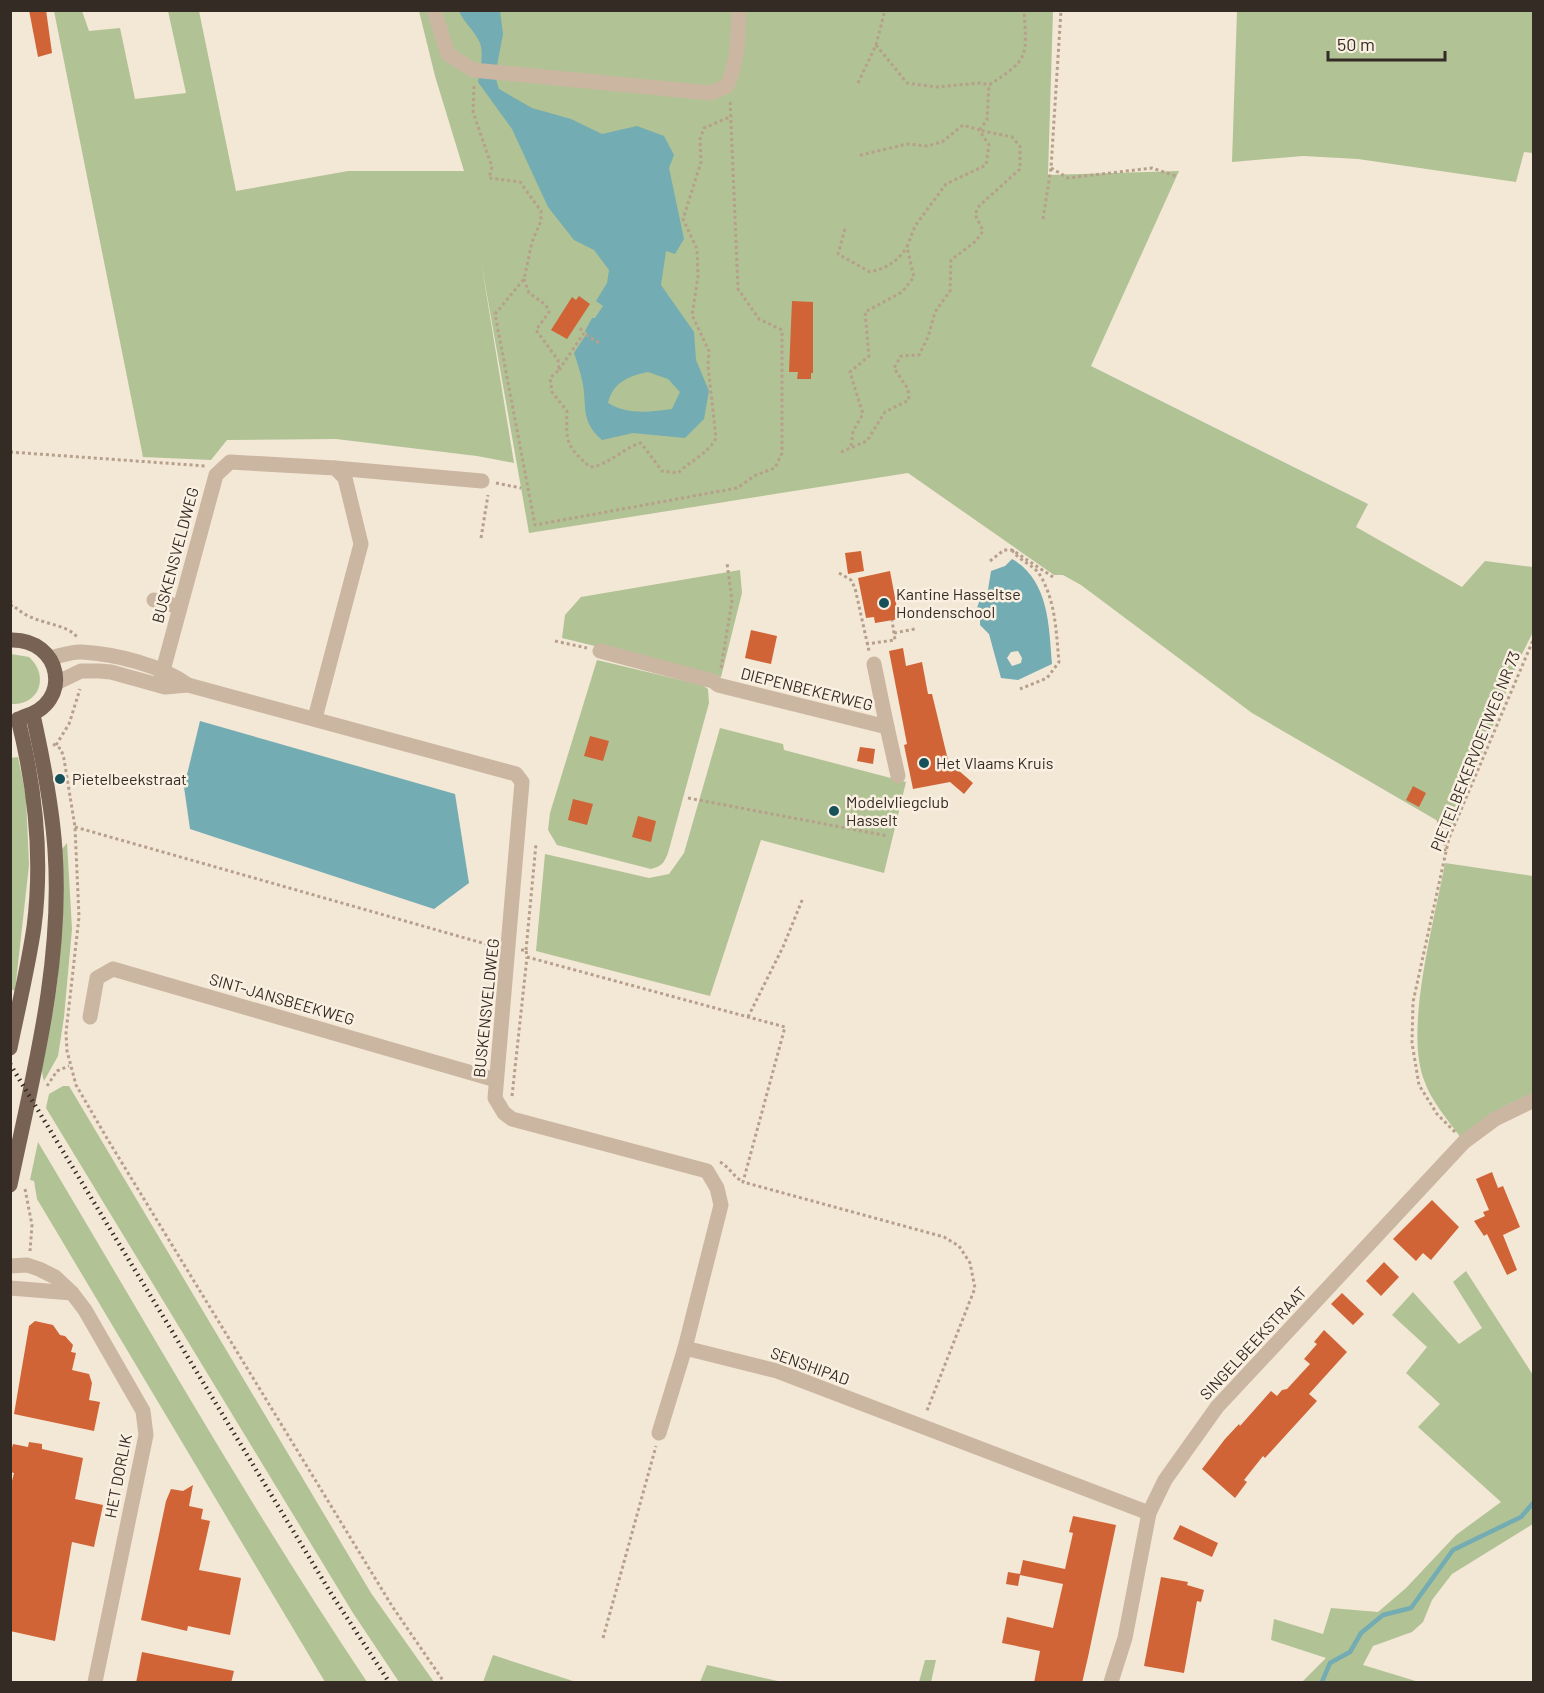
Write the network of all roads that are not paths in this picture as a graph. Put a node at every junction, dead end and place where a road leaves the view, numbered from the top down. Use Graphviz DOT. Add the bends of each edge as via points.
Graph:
graph roads {
  1 [pos="435,10"];
  2 [pos="739,10"];
  3 [pos="335,468"];
  4 [pos="486,481"];
  5 [pos="154,600"];
  6 [pos="180,607"];
  7 [pos="10,640"];
  8 [pos="600,651"];
  9 [pos="50,658"];
  10 [pos="874,664"];
  11 [pos="161,678"];
  12 [pos="56,682"];
  13 [pos="20,717"];
  14 [pos="315,718"];
  15 [pos="887,727"];
  16 [pos="898,776"];
  17 [pos="90,1017"];
  18 [pos="10,1048"];
  19 [pos="496,1080"];
  20 [pos="1533,1100"];
  21 [pos="10,1185"];
  22 [pos="10,1266"];
  23 [pos="10,1288"];
  24 [pos="72,1293"];
  25 [pos="685,1348"];
  26 [pos="659,1432"];
  27 [pos="1149,1513"];
  28 [pos="95,1683"];
  29 [pos="1111,1683"];
  1 -- 2 [label="street" via="448,54 475,70 710,93 727,86 737,59"];
  3 -- 4 [label="street"];
  3 -- 6 [label="street, BUSKENSVELDWEG" via="230,462 223,467 216,475"];
  3 -- 14 [label="street" via="345,478 361,544"];
  5 -- 6 [label="street"];
  6 -- 11 [label="street, BUSKENSVELDWEG"];
  7 -- 9 [label="main road" via="37,646"];
  8 -- 15 [label="street, DIEPENBEKERWEG"];
  9 -- 11 [label="street, BUSKENSVELDWEG" via="79,652"];
  9 -- 12 [label="main road"];
  10 -- 15 [label="street, DIEPENBEKERWEG"];
  11 -- 12 [label="street, BUSKENSVELDWEG" via="81,671"];
  11 -- 14 [label="street, BUSKENSVELDWEG"];
  12 -- 13 [label="main road" via="46,706"];
  13 -- 18 [label="main road" via="35,810 37,872 34,927"];
  13 -- 21 [label="main road" via="48,788 56,901 48,999"];
  14 -- 19 [label="street, BUSKENSVELDWEG" via="516,774 522,782"];
  15 -- 16 [label="street, DIEPENBEKERWEG"];
  17 -- 19 [label="street, SINT-JANSBEEKWEG" via="98,978 113,969"];
  19 -- 25 [label="street, BUSKENSVELDWEG" via="495,1098 512,1119 707,1172 721,1205"];
  20 -- 27 [label="street, SINGELBEEKSTRAAT" via="1495,1119 1464,1142 1217,1407 1165,1480"];
  22 -- 24 [label="street, HET DORLIK" via="27,1265 55,1277"];
  23 -- 24 [label="street"];
  24 -- 28 [label="street, HET DORLIK" via="143,1411 146,1434"];
  25 -- 26 [label="street, BUSKENSVELDWEG"];
  25 -- 27 [label="street, SENSHIPAD" via="777,1371"];
  27 -- 29 [label="street, SINGELBEEKSTRAAT" via="1125,1638"];
}
